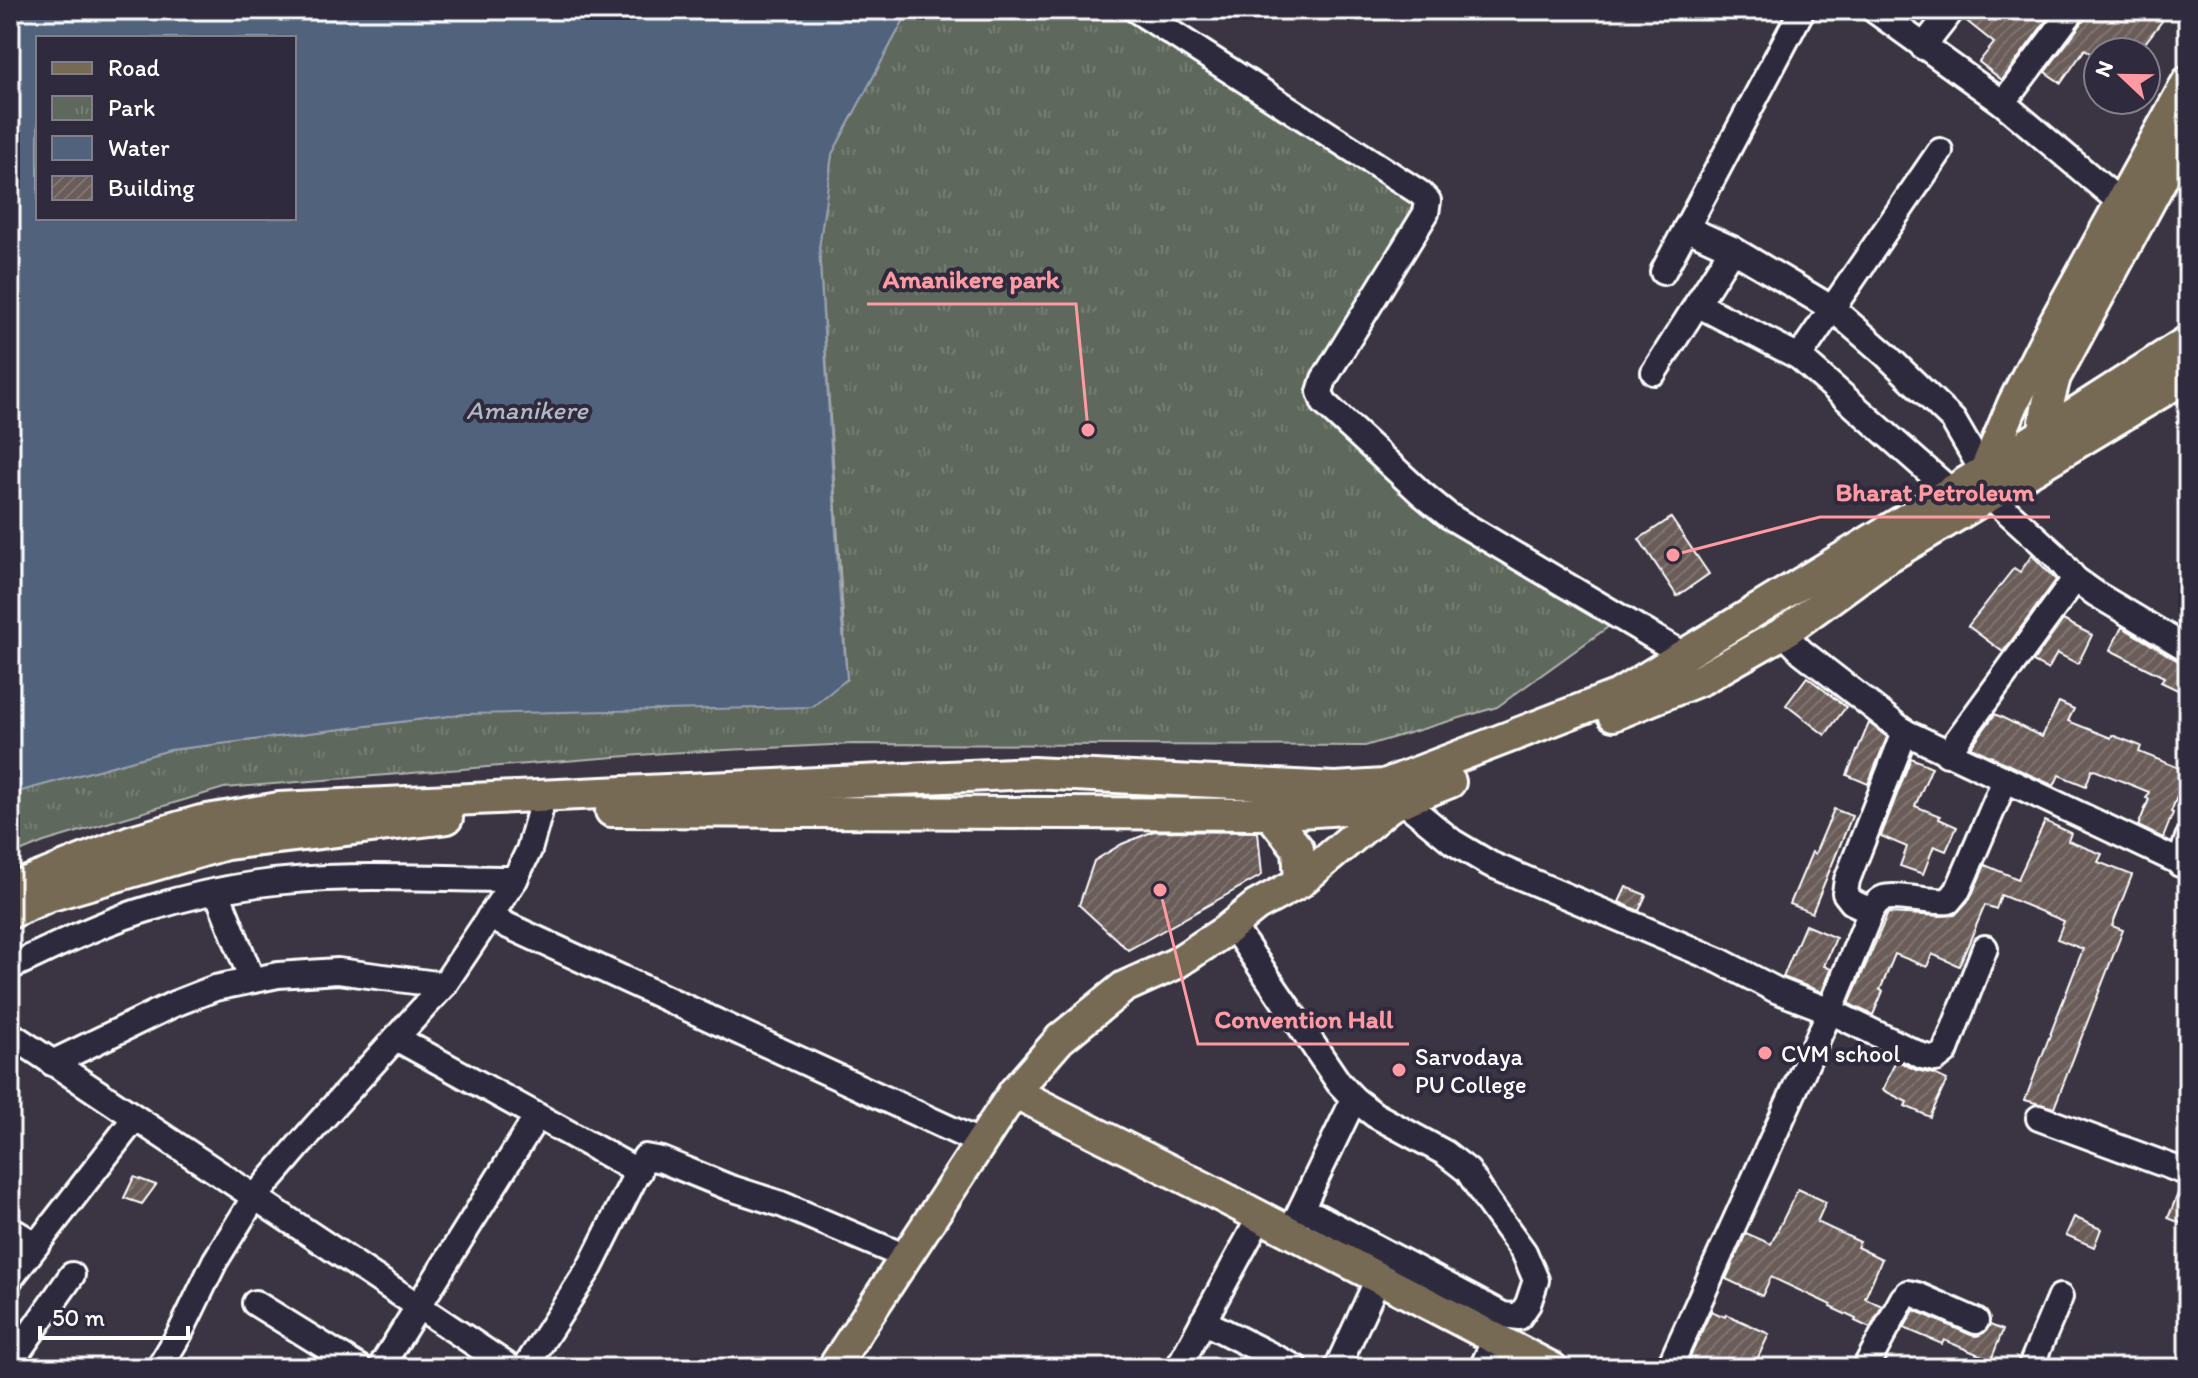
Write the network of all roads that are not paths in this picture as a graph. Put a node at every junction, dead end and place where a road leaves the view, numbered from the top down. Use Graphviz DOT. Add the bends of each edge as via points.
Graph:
graph roads {
  1 [pos="1136,10"];
  2 [pos="1802,10"];
  3 [pos="1874,10"];
  4 [pos="1952,10"];
  5 [pos="2073,10"];
  6 [pos="1923,47"];
  7 [pos="2188,81"];
  8 [pos="2003,103"];
  9 [pos="2188,130"];
  10 [pos="1940,151"];
  11 [pos="2131,209"];
  12 [pos="1686,228"];
  13 [pos="1732,249"];
  14 [pos="1663,272"];
  15 [pos="1697,304"];
  16 [pos="1833,309"];
  17 [pos="2188,341"];
  18 [pos="1799,357"];
  19 [pos="1654,372"];
  20 [pos="2188,376"];
  21 [pos="2045,447"];
  22 [pos="1986,484"];
  23 [pos="1952,492"];
  24 [pos="2075,579"];
  25 [pos="1783,633"];
  26 [pos="2188,649"];
  27 [pos="1684,655"];
  28 [pos="1905,732"];
  29 [pos="1947,754"];
  30 [pos="2005,780"];
  31 [pos="1397,795"];
  32 [pos="540,804"];
  33 [pos="1270,814"];
  34 [pos="2188,838"];
  35 [pos="2184,865"];
  36 [pos="515,879"];
  37 [pos="1300,882"];
  38 [pos="10,889"];
  39 [pos="217,892"];
  40 [pos="1871,911"];
  41 [pos="10,913"];
  42 [pos="489,917"];
  43 [pos="1232,925"];
  44 [pos="1985,948"];
  45 [pos="10,967"];
  46 [pos="252,980"];
  47 [pos="444,985"];
  48 [pos="1830,1011"];
  49 [pos="10,1034"];
  50 [pos="396,1038"];
  51 [pos="52,1063"];
  52 [pos="1014,1092"];
  53 [pos="1354,1099"];
  54 [pos="537,1116"];
  55 [pos="135,1118"];
  56 [pos="2039,1118"];
  57 [pos="981,1143"];
  58 [pos="639,1172"];
  59 [pos="2188,1173"];
  60 [pos="254,1198"];
  61 [pos="1317,1216"];
  62 [pos="1260,1217"];
  63 [pos="10,1229"];
  64 [pos="1290,1232"];
  65 [pos="36,1245"];
  66 [pos="906,1257"];
  67 [pos="72,1275"];
  68 [pos="10,1279"];
  69 [pos="1378,1279"];
  70 [pos="2060,1297"];
  71 [pos="255,1303"];
  72 [pos="419,1308"];
  73 [pos="1203,1321"];
  74 [pos="1976,1321"];
  75 [pos="1496,1337"];
  76 [pos="10,1363"];
  77 [pos="159,1368"];
  78 [pos="360,1368"];
  79 [pos="380,1368"];
  80 [pos="511,1368"];
  81 [pos="525,1368"];
  82 [pos="833,1368"];
  83 [pos="1178,1368"];
  84 [pos="1296,1368"];
  85 [pos="1337,1368"];
  86 [pos="1482,1368"];
  87 [pos="1552,1368"];
  88 [pos="1669,1368"];
  89 [pos="1865,1368"];
  90 [pos="2030,1368"];
  1 -- 27 [label="street" via="1428,201 1426,213 1324,379 1324,403 1449,516"];
  2 -- 12 [label="street"];
  3 -- 6 [label="street"];
  4 -- 6 [label="street"];
  5 -- 8 [label="street"];
  6 -- 8 [label="street"];
  7 -- 11 [label="main road"];
  8 -- 11 [label="street"];
  9 -- 11 [label="main road"];
  10 -- 16 [label="street"];
  11 -- 21 [label="main road" via="2055,377"];
  11 -- 22 [label="main road" via="2039,353 2013,404"];
  12 -- 13 [label="street"];
  12 -- 14 [label="street"];
  13 -- 15 [label="street"];
  13 -- 16 [label="street"];
  15 -- 18 [label="street"];
  15 -- 19 [label="street"];
  16 -- 18 [label="street"];
  16 -- 22 [label="street" via="1953,420"];
  17 -- 21 [label="main road"];
  18 -- 23 [label="street"];
  20 -- 21 [label="main road"];
  21 -- 22 [label="main road"];
  22 -- 23 [label="main road"];
  22 -- 24 [label="street"];
  22 -- 25 [label="main road"];
  23 -- 27 [label="main road"];
  24 -- 26 [label="street"];
  24 -- 29 [label="street"];
  25 -- 28 [label="street"];
  25 -- 31 [label="main road" via="1702,679"];
  27 -- 31 [label="main road" via="1618,695"];
  28 -- 29 [label="street"];
  28 -- 40 [label="street" via="1847,880 1845,893"];
  29 -- 30 [label="street"];
  30 -- 35 [label="street"];
  30 -- 40 [label="street" via="1949,901 1885,897"];
  31 -- 32 [label="main road" via="1384,785 1335,788 1033,773"];
  31 -- 33 [label="main road"];
  31 -- 37 [label="main road"];
  31 -- 48 [label="street" via="1453,842 1490,864"];
  32 -- 33 [label="main road"];
  32 -- 36 [label="street" via="529,850"];
  32 -- 38 [label="main road" via="279,808 131,841"];
  32 -- 41 [label="main road" via="226,844 48,896"];
  33 -- 37 [label="main road" via="1298,849"];
  34 -- 35 [label="street"];
  36 -- 39 [label="street" via="331,878"];
  36 -- 42 [label="street"];
  37 -- 43 [label="main road"];
  39 -- 45 [label="street" via="148,908"];
  39 -- 46 [label="street"];
  40 -- 48 [label="street"];
  42 -- 47 [label="street"];
  42 -- 57 [label="street"];
  43 -- 52 [label="main road" via="1175,964 1124,987 1060,1039"];
  43 -- 53 [label="street"];
  44 -- 48 [label="street" via="1945,1052 1936,1059"];
  46 -- 47 [label="street" via="338,971"];
  46 -- 51 [label="street" via="174,1004"];
  47 -- 50 [label="street"];
  48 -- 88 [label="street"];
  49 -- 51 [label="street"];
  50 -- 54 [label="street"];
  50 -- 60 [label="street"];
  51 -- 55 [label="street"];
  52 -- 57 [label="main road"];
  52 -- 62 [label="main road"];
  53 -- 61 [label="street" via="1468,1171 1524,1252 1536,1280 1528,1304 1519,1317 1503,1315"];
  53 -- 64 [label="street"];
  54 -- 58 [label="street"];
  54 -- 72 [label="street"];
  55 -- 60 [label="street"];
  55 -- 65 [label="street"];
  56 -- 59 [label="street"];
  57 -- 66 [label="main road"];
  58 -- 66 [label="street" via="645,1157 662,1160"];
  58 -- 81 [label="street" via="590,1267"];
  60 -- 72 [label="street"];
  60 -- 77 [label="street"];
  62 -- 64 [label="main road"];
  62 -- 73 [label="street"];
  63 -- 65 [label="street"];
  64 -- 69 [label="main road"];
  65 -- 68 [label="street"];
  66 -- 82 [label="main road"];
  67 -- 76 [label="street"];
  69 -- 75 [label="main road"];
  69 -- 85 [label="street"];
  70 -- 90 [label="street"];
  71 -- 78 [label="street"];
  72 -- 79 [label="street"];
  72 -- 80 [label="street"];
  73 -- 83 [label="street"];
  73 -- 84 [label="street"];
  74 -- 89 [label="street" via="1908,1293"];
  75 -- 86 [label="street"];
  75 -- 87 [label="main road"];
}
